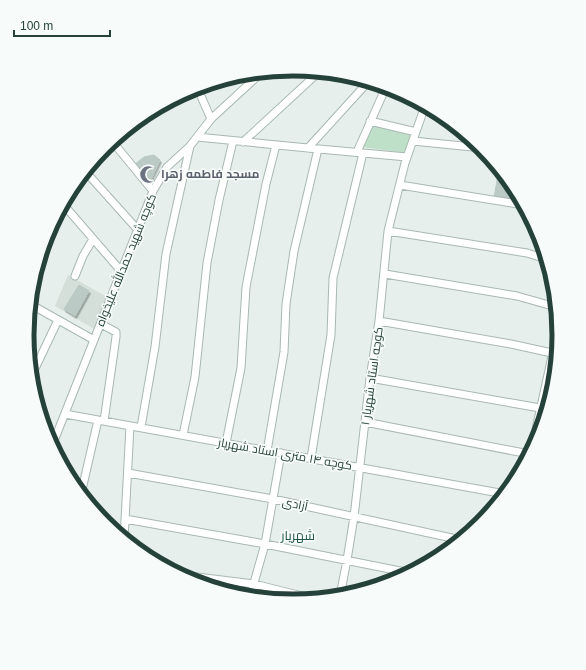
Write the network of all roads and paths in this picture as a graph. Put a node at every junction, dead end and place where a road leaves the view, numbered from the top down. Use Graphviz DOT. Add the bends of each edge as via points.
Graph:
graph roads {
  1 [pos="313,77"];
  2 [pos="255,79"];
  3 [pos="364,86"];
  4 [pos="383,93"];
  5 [pos="201,94"];
  6 [pos="423,112"];
  7 [pos="211,119"];
  8 [pos="370,121"];
  9 [pos="416,132"];
  10 [pos="197,137"];
  11 [pos="233,141"];
  12 [pos="412,141"];
  13 [pos="243,142"];
  14 [pos="466,142"];
  15 [pos="276,145"];
  16 [pos="116,146"];
  17 [pos="190,146"];
  18 [pos="465,146"];
  19 [pos="471,147"];
  20 [pos="308,148"];
  21 [pos="318,149"];
  22 [pos="360,152"];
  23 [pos="407,157"];
  24 [pos="89,176"];
  25 [pos="400,185"];
  26 [pos="153,191"];
  27 [pos="516,204"];
  28 [pos="67,209"];
  29 [pos="138,230"];
  30 [pos="388,231"];
  31 [pos="93,239"];
  32 [pos="540,257"];
  33 [pos="121,271"];
  34 [pos="385,274"];
  35 [pos="75,276"];
  36 [pos="550,305"];
  37 [pos="36,307"];
  38 [pos="58,320"];
  39 [pos="379,321"];
  40 [pos="101,324"];
  41 [pos="94,340"];
  42 [pos="551,353"];
  43 [pos="36,367"];
  44 [pos="370,378"];
  45 [pos="541,409"];
  46 [pos="65,414"];
  47 [pos="101,420"];
  48 [pos="365,422"];
  49 [pos="130,426"];
  50 [pos="141,427"];
  51 [pos="183,435"];
  52 [pos="55,437"];
  53 [pos="226,443"];
  54 [pos="267,451"];
  55 [pos="524,452"];
  56 [pos="281,453"];
  57 [pos="311,458"];
  58 [pos="360,467"];
  59 [pos="128,474"];
  60 [pos="84,487"];
  61 [pos="498,493"];
  62 [pos="273,500"];
  63 [pos="354,517"];
  64 [pos="125,519"];
  65 [pos="124,532"];
  66 [pos="453,538"];
  67 [pos="265,544"];
  68 [pos="347,560"];
  69 [pos="401,570"];
  70 [pos="204,578"];
  71 [pos="254,584"];
  72 [pos="341,589"];
  73 [pos="252,591"];
  74 [pos="294,594"];
  1 -- 13 [label="street"];
  2 -- 7 [label="street, کوچه شهید حمدالله علیخواه"];
  3 -- 20 [label="street"];
  4 -- 8 [label="street"];
  5 -- 7 [label="street"];
  6 -- 9 [label="street, کوچه استاد شهریار ۱"];
  7 -- 10 [label="street, کوچه شهید حمدالله علیخواه"];
  8 -- 9 [label="street"];
  8 -- 22 [label="street"];
  9 -- 12 [label="street, کوچه استاد شهریار ۱"];
  10 -- 11 [label="street"];
  10 -- 17 [label="street, کوچه شهید حمدالله علیخواه"];
  11 -- 13 [label="street"];
  11 -- 51 [label="street" via="207,264 195,377"];
  12 -- 18 [label="street"];
  12 -- 23 [label="street, کوچه استاد شهریار ۱"];
  13 -- 15 [label="street"];
  14 -- 18 [label="street"];
  15 -- 20 [label="street"];
  15 -- 53 [label="street" via="246,287 242,368"];
  16 -- 26 [label="street"];
  17 -- 26 [label="street, کوچه شهید حمدالله علیخواه" via="166,167"];
  17 -- 50 [label="street" via="166,254 155,347"];
  18 -- 19 [label="street"];
  20 -- 21 [label="street"];
  21 -- 22 [label="street"];
  21 -- 54 [label="street" via="294,251 286,304 284,352"];
  22 -- 23 [label="street"];
  22 -- 57 [label="street" via="333,278 331,335"];
  23 -- 25 [label="street, کوچه استاد شهریار ۱"];
  24 -- 29 [label="street"];
  25 -- 27 [label="street"];
  25 -- 30 [label="street, کوچه استاد شهریار ۱"];
  26 -- 29 [label="street, کوچه شهید حمدالله علیخواه"];
  28 -- 31 [label="street"];
  29 -- 33 [label="street, کوچه شهید حمدالله علیخواه"];
  30 -- 32 [label="street"];
  30 -- 34 [label="street, کوچه استاد شهریار ۱"];
  31 -- 33 [label="street"];
  31 -- 35 [label="street"];
  33 -- 40 [label="street, کوچه شهید حمدالله علیخواه"];
  34 -- 36 [label="street" via="517,296"];
  34 -- 39 [label="street, کوچه استاد شهریار ۱"];
  37 -- 38 [label="street"];
  38 -- 41 [label="street"];
  38 -- 43 [label="street"];
  39 -- 42 [label="street"];
  39 -- 44 [label="street, کوچه استاد شهریار ۱"];
  40 -- 41 [label="street, کوچه شهید حمدالله علیخواه"];
  40 -- 47 [label="street" via="116,332"];
  41 -- 46 [label="street, کوچه شهید حمدالله علیخواه"];
  44 -- 45 [label="street"];
  44 -- 48 [label="street, کوچه استاد شهریار ۱"];
  46 -- 47 [label="street, کوچه ۱۴ متری استاد شهریار"];
  46 -- 52 [label="street, کوچه شهید حمدالله علیخواه"];
  47 -- 49 [label="street, کوچه ۱۴ متری استاد شهریار"];
  47 -- 60 [label="street"];
  48 -- 55 [label="street"];
  48 -- 58 [label="street, کوچه استاد شهریار ۱"];
  49 -- 50 [label="street, کوچه ۱۴ متری استاد شهریار"];
  49 -- 59 [label="street"];
  50 -- 51 [label="street, کوچه ۱۴ متری استاد شهریار"];
  51 -- 53 [label="street, کوچه ۱۴ متری استاد شهریار"];
  53 -- 54 [label="street, کوچه ۱۴ متری استاد شهریار"];
  54 -- 56 [label="street, کوچه ۱۴ متری استاد شهریار"];
  56 -- 57 [label="street, کوچه ۱۴ متری استاد شهریار"];
  56 -- 62 [label="street"];
  57 -- 58 [label="street, کوچه ۱۴ متری استاد شهریار"];
  58 -- 61 [label="street, کوچه ۱۴ متری استاد شهریار"];
  58 -- 63 [label="street, کوچه استاد شهریار ۱"];
  59 -- 62 [label="street, آزادی"];
  59 -- 64 [label="street"];
  62 -- 63 [label="street, آزادی"];
  62 -- 67 [label="street"];
  63 -- 66 [label="street, آزادی"];
  63 -- 68 [label="street, کوچه استاد شهریار ۱"];
  64 -- 65 [label="street"];
  64 -- 67 [label="street"];
  67 -- 68 [label="street"];
  67 -- 71 [label="street"];
  68 -- 69 [label="street"];
  68 -- 72 [label="street, کوچه استاد شهریار ۱"];
  70 -- 71 [label="street"];
  71 -- 73 [label="street"];
  71 -- 74 [label="street"];
}
